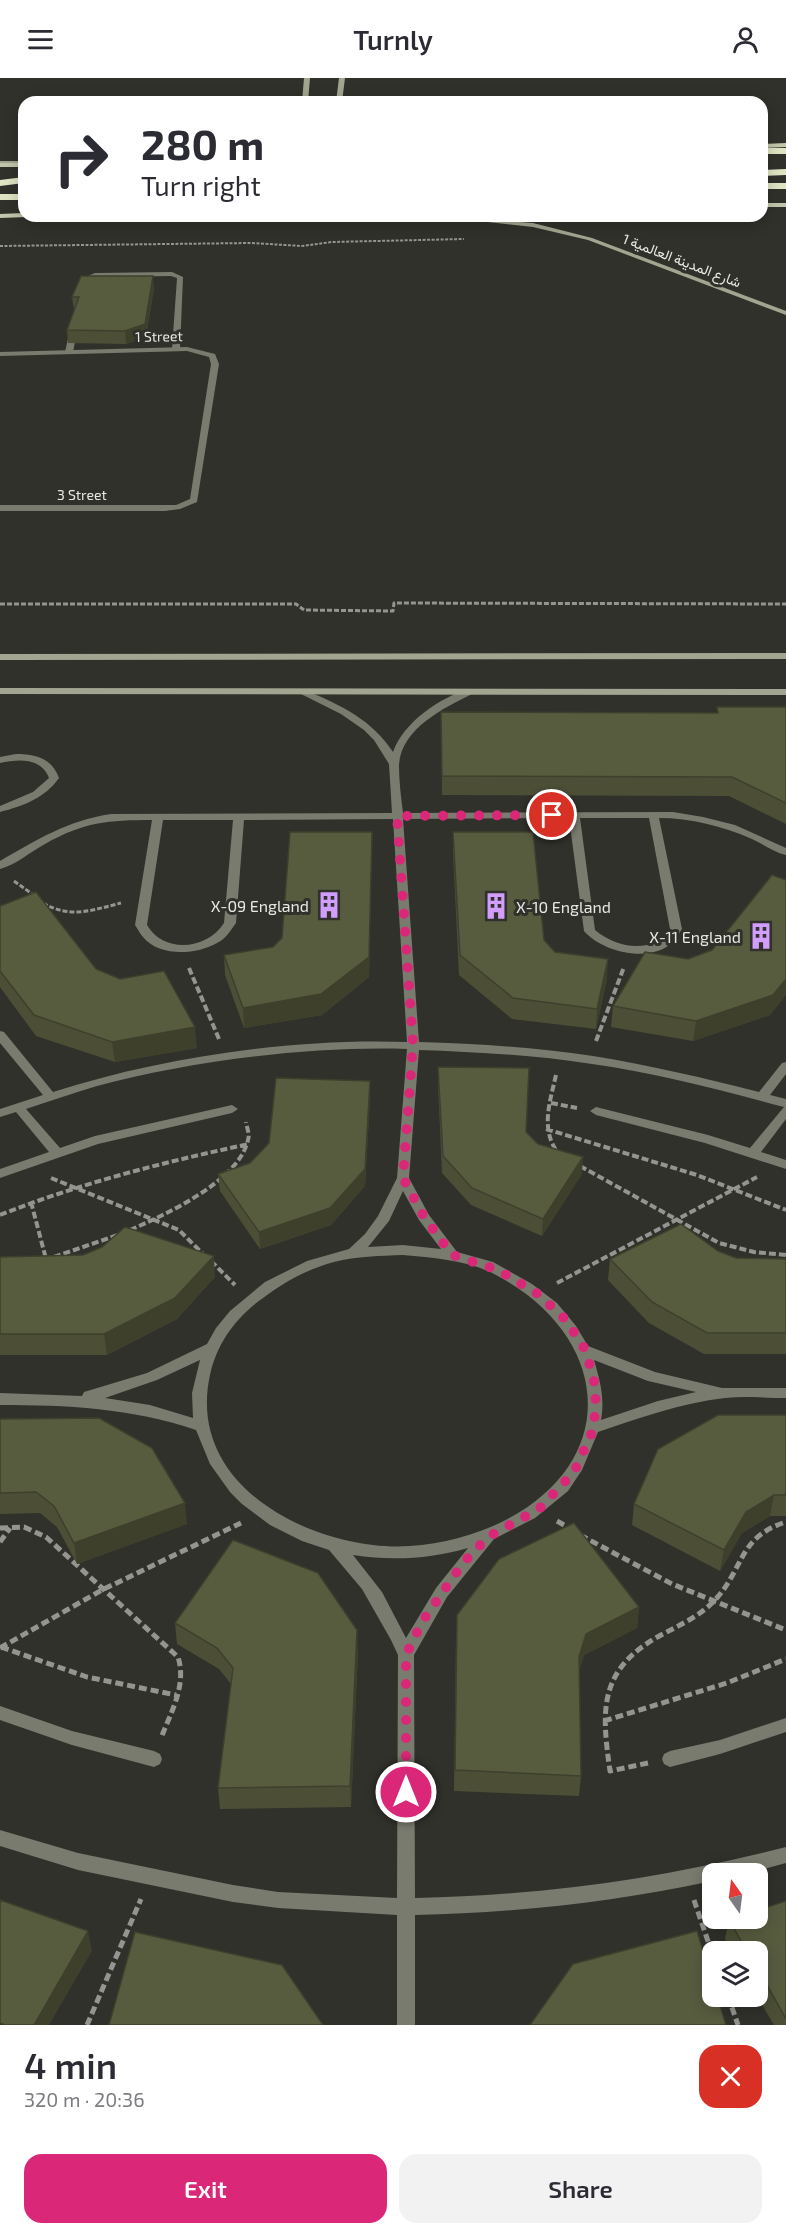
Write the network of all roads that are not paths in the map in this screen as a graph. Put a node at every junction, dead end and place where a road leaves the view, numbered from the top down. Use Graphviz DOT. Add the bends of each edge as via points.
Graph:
graph roads {
  1 [pos="307,78"];
  2 [pos="342,78"];
  3 [pos="306,96"];
  4 [pos="340,96"];
  5 [pos="768,146"];
  6 [pos="786,146"];
  7 [pos="786,151"];
  8 [pos="768,152"];
  9 [pos="0,164"];
  10 [pos="18,164"];
  11 [pos="786,172"];
  12 [pos="768,173"];
  13 [pos="18,182"];
  14 [pos="0,183"];
  15 [pos="768,186"];
  16 [pos="786,186"];
  17 [pos="0,197"];
  18 [pos="18,197"];
  19 [pos="768,205"];
  20 [pos="786,205"];
  21 [pos="18,215"];
  22 [pos="0,216"];
  23 [pos="491,222"];
  24 [pos="81,291"];
  25 [pos="786,313"];
  26 [pos="75,321"];
  27 [pos="176,349"];
  28 [pos="69,352"];
  29 [pos="0,355"];
  30 [pos="0,508"];
  31 [pos="165,508"];
  32 [pos="786,656"];
  33 [pos="0,657"];
  34 [pos="0,691"];
  35 [pos="469,692"];
  36 [pos="786,692"];
  37 [pos="304,693"];
  38 [pos="0,760"];
  39 [pos="394,764"];
  40 [pos="0,809"];
  41 [pos="653,814"];
  42 [pos="574,815"];
  43 [pos="239,816"];
  44 [pos="397,816"];
  45 [pos="158,818"];
  46 [pos="786,852"];
  47 [pos="0,867"];
  48 [pos="0,1035"];
  49 [pos="413,1044"];
  50 [pos="786,1066"];
  51 [pos="50,1096"];
  52 [pos="763,1096"];
  53 [pos="786,1102"];
  54 [pos="18,1107"];
  55 [pos="232,1109"];
  56 [pos="786,1110"];
  57 [pos="596,1112"];
  58 [pos="0,1113"];
  59 [pos="56,1152"];
  60 [pos="753,1153"];
  61 [pos="784,1165"];
  62 [pos="0,1174"];
  63 [pos="403,1178"];
  64 [pos="353,1254"];
  65 [pos="452,1255"];
  66 [pos="211,1348"];
  67 [pos="586,1351"];
  68 [pos="726,1393"];
  69 [pos="786,1393"];
  70 [pos="0,1399"];
  71 [pos="76,1400"];
  72 [pos="201,1426"];
  73 [pos="594,1428"];
  74 [pos="488,1537"];
  75 [pos="335,1546"];
  76 [pos="406,1655"];
  77 [pos="0,1713"];
  78 [pos="786,1725"];
  79 [pos="154,1759"];
  80 [pos="670,1759"];
  81 [pos="0,1838"];
  82 [pos="786,1855"];
  83 [pos="406,1905"];
  84 [pos="406,2025"];
  1 -- 3 [label="street"];
  2 -- 4 [label="street"];
  5 -- 6 [label="main road"];
  7 -- 8 [label="highway"];
  9 -- 10 [label="main road"];
  11 -- 12 [label="highway"];
  13 -- 14 [label="highway"];
  15 -- 16 [label="highway"];
  17 -- 18 [label="highway"];
  19 -- 20 [label="main road"];
  21 -- 22 [label="main road"];
  23 -- 25 [label="street, شارع المدينة العالمية 1" via="542,227 599,242"];
  24 -- 27 [label="street" via="85,279 95,275 180,277"];
  26 -- 28 [label="street"];
  27 -- 28 [label="street, 1 Street"];
  27 -- 31 [label="street, 1 Street" via="205,353 212,356 215,364 196,495 187,504"];
  28 -- 29 [label="street, 1 Street"];
  30 -- 31 [label="street, 3 Street"];
  32 -- 33 [label="street"];
  34 -- 37 [label="street"];
  35 -- 36 [label="street"];
  35 -- 37 [label="street"];
  35 -- 39 [label="street" via="414,727 402,742"];
  37 -- 39 [label="street" via="365,725 386,746"];
  38 -- 40 [label="street" via="20,757 46,763 54,778 39,794"];
  39 -- 44 [label="street"];
  41 -- 42 [label="street"];
  41 -- 42 [label="street" via="676,929 661,944 631,949 610,945 591,931"];
  41 -- 46 [label="street" via="721,823"];
  42 -- 44 [label="street"];
  43 -- 44 [label="street"];
  43 -- 45 [label="street"];
  43 -- 45 [label="street" via="227,929 204,945 181,948 158,944 143,932 141,925"];
  44 -- 49 [label="street"];
  45 -- 47 [label="street" via="98,818 73,824"];
  48 -- 51 [label="street"];
  49 -- 51 [label="street" via="351,1045 226,1058 108,1080"];
  49 -- 52 [label="street" via="589,1060"];
  49 -- 63 [label="street"];
  50 -- 52 [label="street"];
  51 -- 54 [label="street"];
  52 -- 53 [label="street"];
  54 -- 58 [label="street"];
  54 -- 59 [label="street"];
  55 -- 59 [label="street" via="134,1129"];
  56 -- 60 [label="street"];
  57 -- 60 [label="street" via="663,1126"];
  59 -- 62 [label="street"];
  60 -- 61 [label="street"];
  63 -- 64 [label="street" via="384,1218"];
  63 -- 65 [label="street" via="424,1217"];
  64 -- 65 [label="street" via="403,1250"];
  64 -- 66 [label="street" via="315,1263 280,1279 250,1300"];
  65 -- 67 [label="street" via="498,1270 538,1294 566,1320"];
  66 -- 71 [label="street" via="147,1379"];
  66 -- 72 [label="street" via="200,1386"];
  67 -- 68 [label="street" via="653,1377"];
  67 -- 73 [label="street" via="596,1389"];
  68 -- 69 [label="street"];
  68 -- 73 [label="street" via="658,1406"];
  70 -- 71 [label="street"];
  71 -- 72 [label="street" via="141,1407"];
  72 -- 75 [label="street" via="212,1458 226,1478 262,1513 296,1532"];
  73 -- 74 [label="street" via="574,1472 539,1509"];
  74 -- 75 [label="street" via="439,1551 387,1554"];
  74 -- 76 [label="street" via="441,1591"];
  75 -- 76 [label="street" via="377,1596"];
  76 -- 83 [label="street"];
  77 -- 79 [label="street" via="72,1738"];
  78 -- 80 [label="street"];
  81 -- 83 [label="street" via="87,1864 277,1900"];
  82 -- 83 [label="street" via="618,1891 478,1905"];
  83 -- 84 [label="street"];
}
